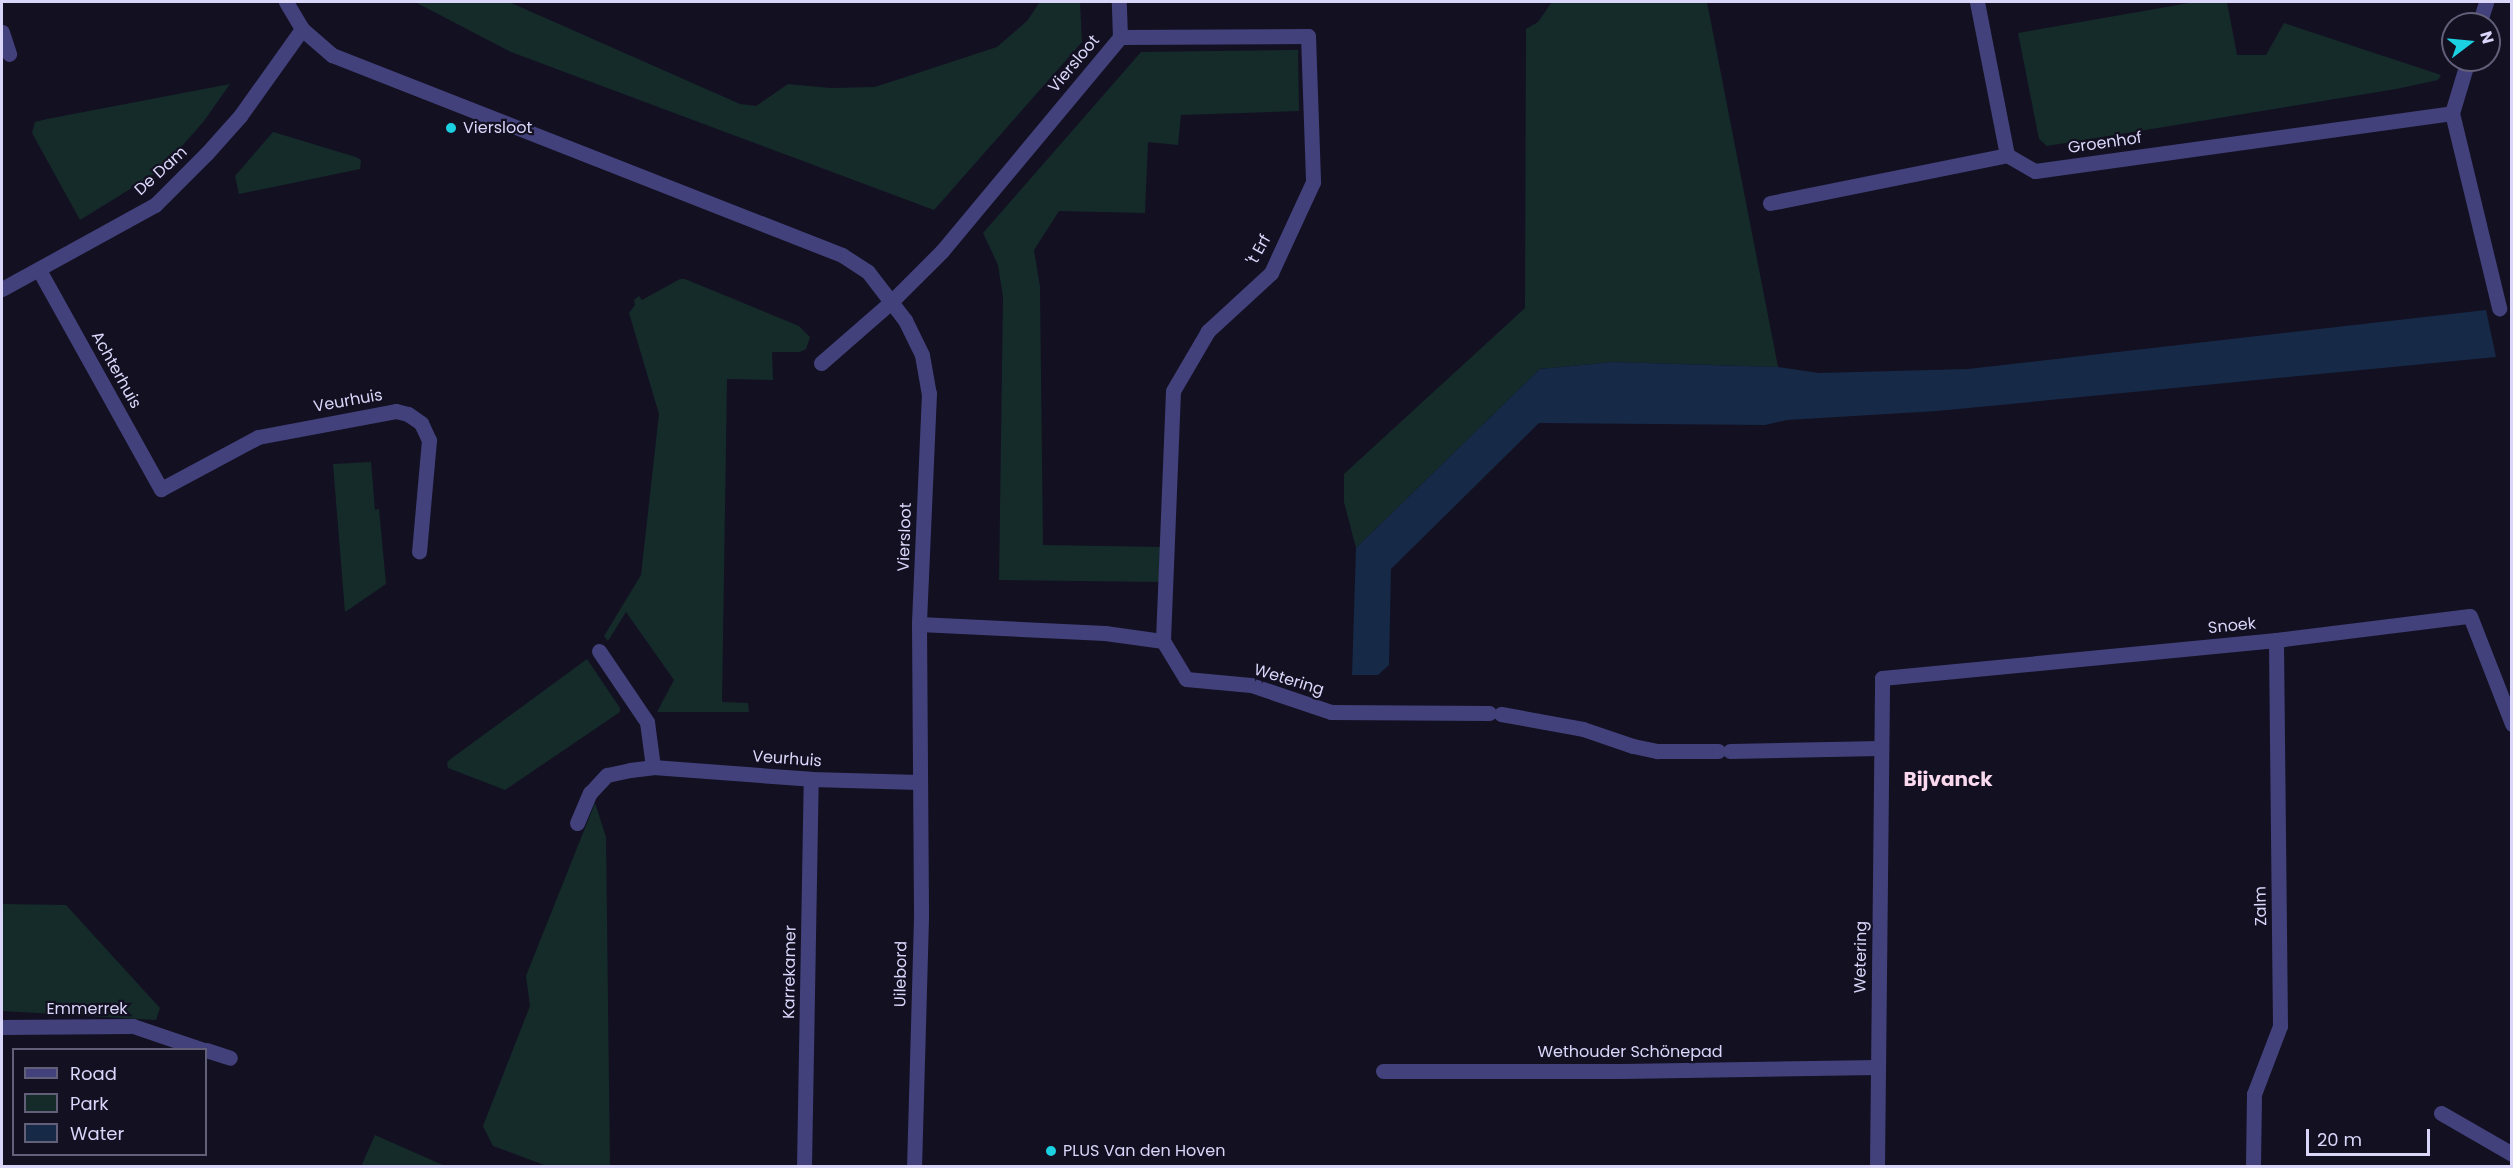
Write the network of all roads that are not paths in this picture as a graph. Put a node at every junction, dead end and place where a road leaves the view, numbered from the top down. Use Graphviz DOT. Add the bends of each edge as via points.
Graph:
graph roads {
  1 [pos="286,2"];
  2 [pos="1119,2"];
  3 [pos="1977,2"];
  4 [pos="302,29"];
  5 [pos="2,32"];
  6 [pos="1120,37"];
  7 [pos="9,54"];
  8 [pos="2464,72"];
  9 [pos="2452,113"];
  10 [pos="2007,154"];
  11 [pos="1770,203"];
  12 [pos="39,270"];
  13 [pos="2,289"];
  14 [pos="891,302"];
  15 [pos="2499,308"];
  16 [pos="821,363"];
  17 [pos="161,489"];
  18 [pos="419,552"];
  19 [pos="919,624"];
  20 [pos="2276,640"];
  21 [pos="1163,641"];
  22 [pos="599,651"];
  23 [pos="1882,678"];
  24 [pos="2511,724"];
  25 [pos="1880,748"];
  26 [pos="653,767"];
  27 [pos="812,779"];
  28 [pos="919,782"];
  29 [pos="577,823"];
  30 [pos="2,1027"];
  31 [pos="199,1048"];
  32 [pos="207,1051"];
  33 [pos="230,1058"];
  34 [pos="1878,1067"];
  35 [pos="1383,1071"];
  36 [pos="2441,1113"];
  37 [pos="2511,1154"];
  38 [pos="804,1167"];
  39 [pos="914,1167"];
  40 [pos="1877,1167"];
  41 [pos="2253,1167"];
  1 -- 4 [label="street, Viersloot"];
  2 -- 6 [label="street, Viersloot"];
  3 -- 10 [label="street"];
  4 -- 12 [label="street, De Dam" via="240,116 155,205"];
  4 -- 14 [label="street, Viersloot" via="332,55 842,255 868,272"];
  5 -- 7 [label="street"];
  6 -- 14 [label="street, Viersloot" via="942,251"];
  6 -- 21 [label="street, 't Erf" via="1308,36 1313,182 1271,273 1208,330 1173,391"];
  8 -- 9 [label="street"];
  9 -- 10 [label="street, Groenhof" via="2034,171"];
  9 -- 15 [label="street"];
  10 -- 11 [label="street"];
  12 -- 13 [label="street, De Dam"];
  12 -- 17 [label="street, Achterhuis"];
  14 -- 16 [label="street, Viersloot"];
  14 -- 19 [label="street, Viersloot" via="922,355 929,393"];
  17 -- 18 [label="street, Veurhuis" via="258,437 396,411 421,423 429,440"];
  19 -- 21 [label="street" via="1105,633"];
  19 -- 28 [label="street, Viersloot"];
  20 -- 23 [label="street, Snoek"];
  20 -- 24 [label="street, Snoek" via="2470,616"];
  20 -- 41 [label="street, Zalm" via="2280,1026 2254,1094"];
  21 -- 25 [label="street, Wetering" via="1186,679 1251,685 1331,712 1495,713 1583,729 1657,750"];
  22 -- 26 [label="street" via="647,722"];
  23 -- 25 [label="street, Wetering"];
  25 -- 34 [label="street, Wetering"];
  26 -- 27 [label="street, Veurhuis"];
  26 -- 29 [label="street, Veurhuis" via="607,775 590,793"];
  27 -- 28 [label="street, Veurhuis"];
  27 -- 38 [label="street, Karrekamer"];
  28 -- 39 [label="street, Uilebord" via="921,918"];
  30 -- 31 [label="street, Emmerrek" via="133,1026"];
  32 -- 33 [label="street, Emmerrek"];
  34 -- 35 [label="street, Wethouder Schönepad"];
  34 -- 40 [label="street, Wetering"];
  36 -- 37 [label="street"];
}
